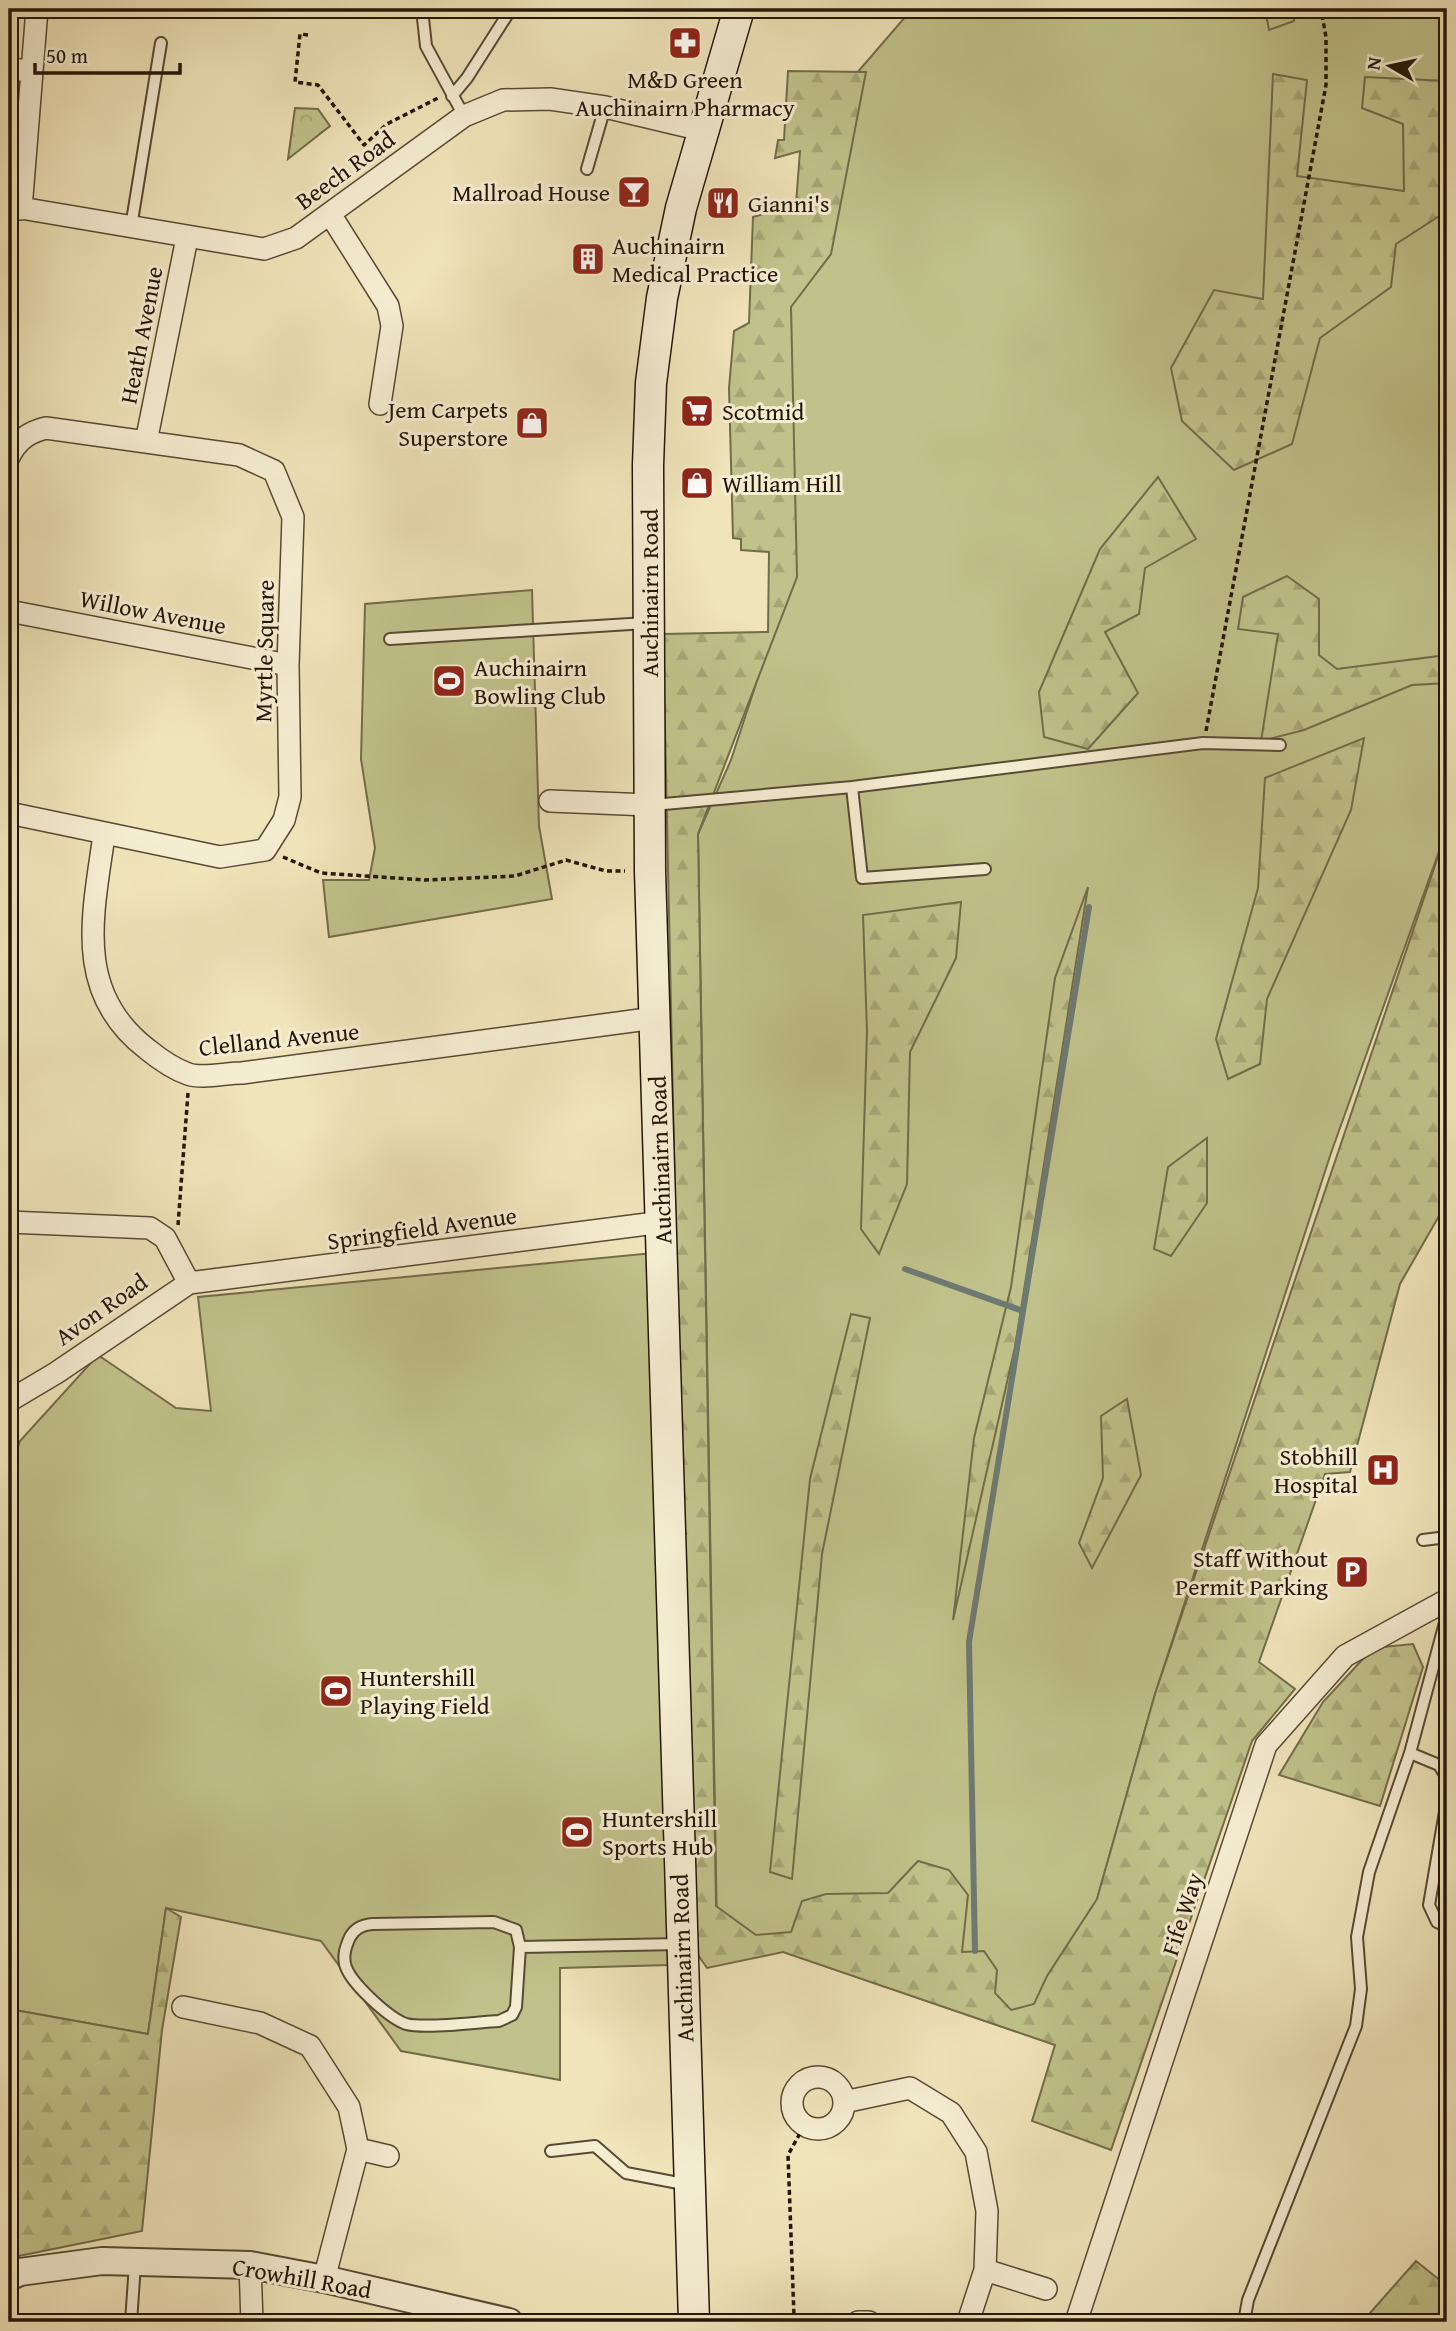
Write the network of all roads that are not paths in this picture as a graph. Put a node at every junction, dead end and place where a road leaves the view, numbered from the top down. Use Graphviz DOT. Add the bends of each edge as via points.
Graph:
graph roads {
  1 [pos="37,9"];
  2 [pos="422,9"];
  3 [pos="511,9"];
  4 [pos="739,9"];
  5 [pos="161,43"];
  6 [pos="9,69"];
  7 [pos="32,71"];
  8 [pos="450,93"];
  9 [pos="605,107"];
  10 [pos="464,116"];
  11 [pos="702,130"];
  12 [pos="587,169"];
  13 [pos="15,207"];
  14 [pos="330,214"];
  15 [pos="131,227"];
  16 [pos="187,238"];
  17 [pos="380,404"];
  18 [pos="146,442"];
  19 [pos="9,457"];
  20 [pos="9,611"];
  21 [pos="649,623"];
  22 [pos="390,639"];
  23 [pos="288,665"];
  24 [pos="1280,745"];
  25 [pos="852,787"];
  26 [pos="550,801"];
  27 [pos="649,805"];
  28 [pos="9,813"];
  29 [pos="104,835"];
  30 [pos="985,869"];
  31 [pos="655,1018"];
  32 [pos="9,1222"];
  33 [pos="663,1223"];
  34 [pos="188,1283"];
  35 [pos="9,1401"];
  36 [pos="1447,1537"];
  37 [pos="1423,1540"];
  38 [pos="1447,1600"];
  39 [pos="1447,1615"];
  40 [pos="1410,1753"];
  41 [pos="1447,1755"];
  42 [pos="1439,1765"];
  43 [pos="1447,1778"];
  44 [pos="1447,1800"];
  45 [pos="1447,1926"];
  46 [pos="681,1944"];
  47 [pos="520,1947"];
  48 [pos="183,2007"];
  49 [pos="844,2102"];
  50 [pos="358,2150"];
  51 [pos="551,2151"];
  52 [pos="388,2156"];
  53 [pos="689,2185"];
  54 [pos="135,2261"];
  55 [pos="250,2265"];
  56 [pos="985,2270"];
  57 [pos="9,2277"];
  58 [pos="324,2278"];
  59 [pos="1046,2288"];
  60 [pos="463,2317"];
  61 [pos="1078,2317"];
  62 [pos="131,2322"];
  63 [pos="252,2322"];
  64 [pos="509,2322"];
  65 [pos="694,2322"];
  66 [pos="858,2322"];
  67 [pos="869,2322"];
  68 [pos="968,2322"];
  69 [pos="1244,2322"];
  1 -- 7 [label="street"];
  2 -- 8 [label="lane" via="426,46"];
  3 -- 8 [label="lane" via="467,78"];
  4 -- 11 [label="main road, Auchinairn Road"];
  5 -- 15 [label="lane"];
  6 -- 7 [label="street"];
  7 -- 13 [label="street"];
  8 -- 10 [label="lane"];
  9 -- 10 [label="street, Beech Road" via="526,98 503,100"];
  9 -- 11 [label="street, Beech Road"];
  9 -- 12 [label="lane"];
  10 -- 14 [label="street, Beech Road"];
  11 -- 21 [label="main road, Auchinairn Road" via="662,298 651,383"];
  13 -- 15 [label="street, Beech Road"];
  14 -- 16 [label="street, Beech Road" via="296,238 264,249"];
  14 -- 17 [label="street" via="388,306 392,326"];
  15 -- 16 [label="street, Beech Road"];
  16 -- 18 [label="street, Heath Avenue"];
  18 -- 19 [label="street, Myrtle Square" via="46,428 30,432"];
  18 -- 23 [label="street, Myrtle Square" via="239,455 274,471 293,517"];
  20 -- 23 [label="street, Willow Avenue"];
  21 -- 22 [label="lane"];
  21 -- 27 [label="main road, Auchinairn Road"];
  23 -- 29 [label="street, Myrtle Square" via="290,797 284,820 265,850 220,857"];
  24 -- 25 [label="lane" via="1203,743"];
  25 -- 27 [label="lane"];
  25 -- 30 [label="lane" via="862,878"];
  26 -- 27 [label="street"];
  27 -- 31 [label="main road, Auchinairn Road"];
  28 -- 29 [label="street"];
  29 -- 31 [label="street, Clelland Avenue" via="92,956 100,992 132,1037 190,1075 242,1073"];
  31 -- 33 [label="main road, Auchinairn Road"];
  32 -- 34 [label="street" via="150,1228 165,1238"];
  33 -- 34 [label="street, Springfield Avenue"];
  33 -- 46 [label="main road, Auchinairn Road"];
  34 -- 35 [label="street, Avon Road"];
  36 -- 37 [label="lane"];
  38 -- 61 [label="street, Fife Way" via="1345,1656 1266,1745"];
  39 -- 40 [label="lane"];
  40 -- 42 [label="lane"];
  40 -- 69 [label="lane" via="1369,1872 1357,1937 1360,1989 1356,2026 1248,2300"];
  41 -- 42 [label="lane"];
  42 -- 43 [label="lane"];
  44 -- 45 [label="lane" via="1429,1905 1437,1922"];
  46 -- 47 [label="lane"];
  46 -- 53 [label="main road, Auchinairn Road"];
  47 -- 47 [label="lane" via="516,1930 494,1922 372,1924 362,1925 352,1934 344,1950 345,1965 358,1983 391,2017 409,2025 499,2021 512,2015"];
  48 -- 50 [label="street" via="260,2024 310,2046 349,2107"];
  49 -- 49 [label="street" via="834,2124 815,2130 796,2119 791,2106 795,2088 807,2078 822,2076 841,2089"];
  49 -- 56 [label="street" via="910,2088 951,2113 976,2152 987,2211"];
  50 -- 52 [label="street"];
  50 -- 58 [label="street"];
  51 -- 53 [label="lane" via="595,2146 626,2173"];
  53 -- 65 [label="main road, Auchinairn Road"];
  54 -- 55 [label="street, Crowhill Road"];
  54 -- 57 [label="street, Crowhill Road" via="102,2261"];
  54 -- 62 [label="lane"];
  55 -- 58 [label="street, Crowhill Road"];
  55 -- 63 [label="street"];
  56 -- 59 [label="street"];
  56 -- 68 [label="street"];
  58 -- 60 [label="street, Crowhill Road"];
  60 -- 64 [label="street, Crowhill Road"];
  66 -- 67 [label="street"];
}
